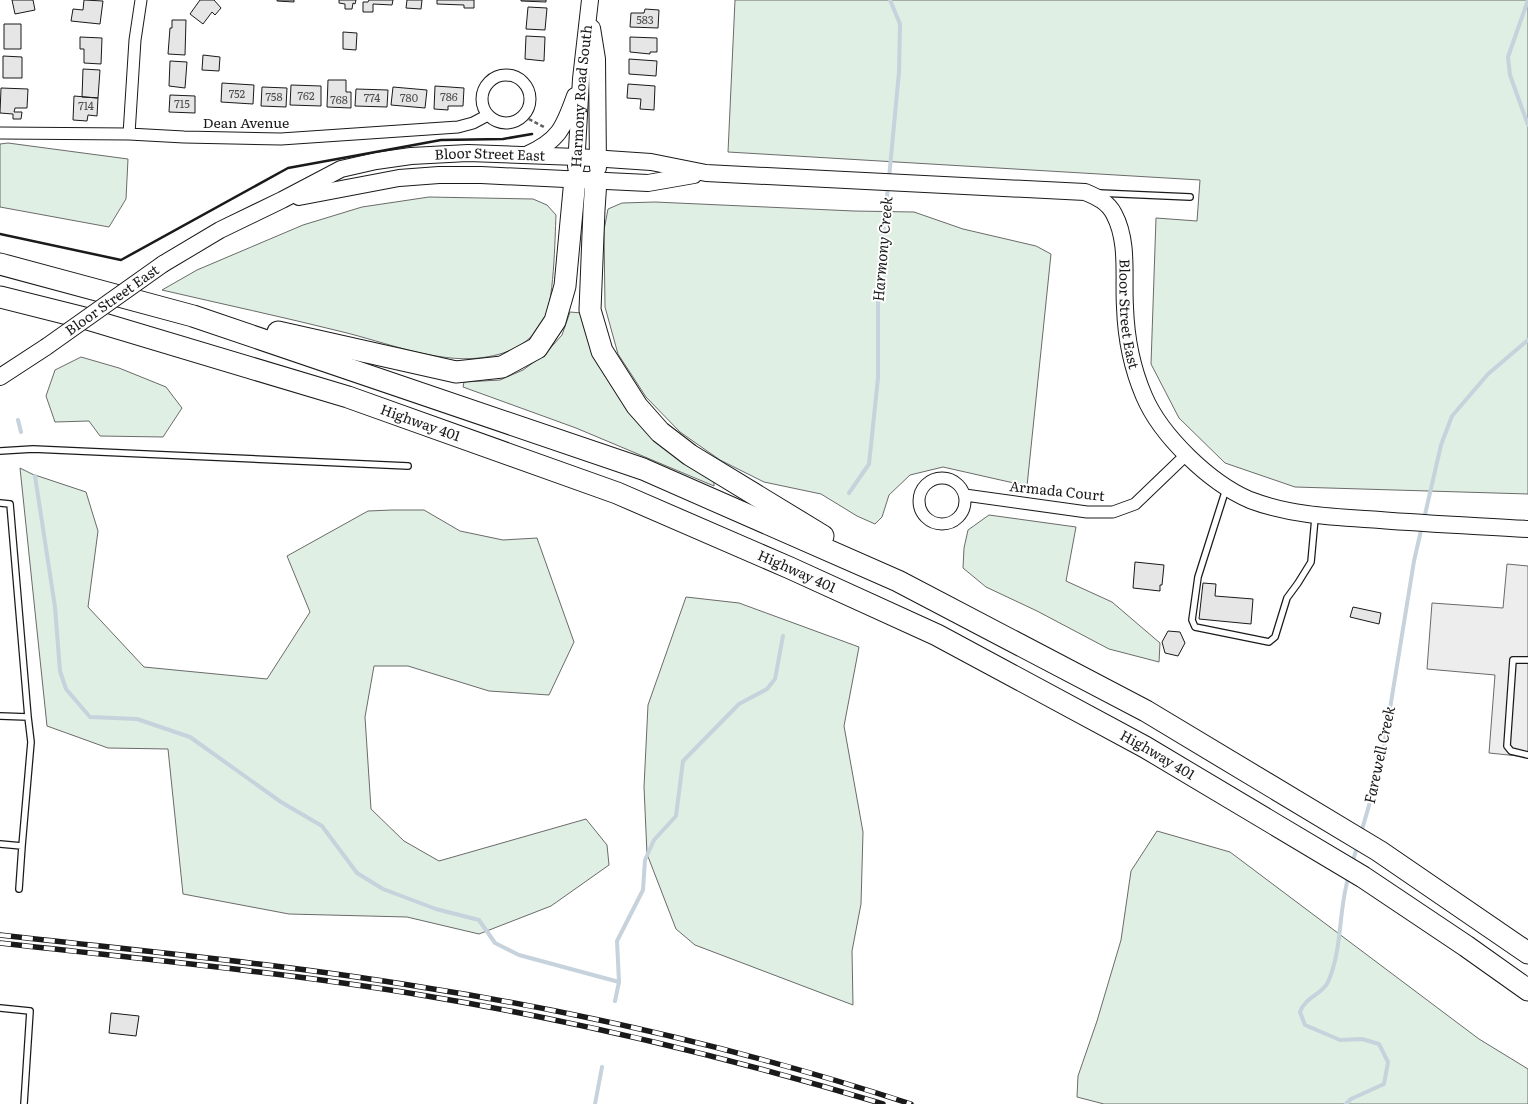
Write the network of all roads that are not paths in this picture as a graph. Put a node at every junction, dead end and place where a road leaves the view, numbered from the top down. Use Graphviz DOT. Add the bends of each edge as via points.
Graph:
graph roads {
  1 [pos="141,0"];
  2 [pos="590,7"];
  3 [pos="581,80"];
  4 [pos="488,115"];
  5 [pos="0,133"];
  6 [pos="129,134"];
  7 [pos="523,156"];
  8 [pos="577,158"];
  9 [pos="598,159"];
  10 [pos="706,173"];
  11 [pos="575,179"];
  12 [pos="596,180"];
  13 [pos="1085,192"];
  14 [pos="1190,197"];
  15 [pos="282,200"];
  16 [pos="0,264"];
  17 [pos="0,297"];
  18 [pos="0,301"];
  19 [pos="26,304"];
  20 [pos="193,316"];
  21 [pos="0,378"];
  22 [pos="0,451"];
  23 [pos="1186,455"];
  24 [pos="408,466"];
  25 [pos="1226,487"];
  26 [pos="964,495"];
  27 [pos="0,503"];
  28 [pos="1315,516"];
  29 [pos="1528,530"];
  30 [pos="898,581"];
  31 [pos="1528,660"];
  32 [pos="0,716"];
  33 [pos="28,717"];
  34 [pos="1528,755"];
  35 [pos="0,844"];
  36 [pos="22,846"];
  37 [pos="19,889"];
  38 [pos="1528,953"];
  39 [pos="1528,990"];
  40 [pos="0,1008"];
  41 [pos="24,1104"];
  1 -- 6 [label="street"];
  2 -- 3 [label="main road, Harmony Road South"];
  2 -- 9 [label="main road, Harmony Road South" via="597,59"];
  3 -- 7 [label="main road" via="565,123 549,143"];
  3 -- 8 [label="main road, Harmony Road South"];
  4 -- 4 [label="street" via="482,102 486,87 497,77 512,76 525,84 530,99 529,108 523,116 511,123 503,123"];
  4 -- 6 [label="street, Dean Avenue" via="458,127 281,139"];
  5 -- 6 [label="street, Dean Avenue"];
  7 -- 8 [label="main road, Bloor Street East"];
  7 -- 15 [label="main road, Bloor Street East" via="468,153 376,161 341,168"];
  8 -- 9 [label="main road, Bloor Street East"];
  8 -- 11 [label="main road, Harmony Road South"];
  9 -- 10 [label="main road, Bloor Street East" via="651,162"];
  9 -- 12 [label="main road, Harmony Road South"];
  10 -- 12 [label="main road, Bloor Street East" via="648,183"];
  10 -- 13 [label="main road, Bloor Street East"];
  11 -- 12 [label="main road, Bloor Street East"];
  11 -- 15 [label="main road, Bloor Street East" via="439,175 399,178"];
  11 -- 20 [label="highway" via="565,286 556,321 537,348 502,367 456,372"];
  12 -- 30 [label="highway" via="590,310 602,351 637,406 660,432 690,455"];
  13 -- 14 [label="lane"];
  13 -- 23 [label="main road, Bloor Street East" via="1103,200 1114,213 1124,248 1126,327 1136,376 1154,415"];
  15 -- 21 [label="main road, Bloor Street East, bridge" via="220,230 163,264"];
  16 -- 20 [label="highway, Highway 401"];
  17 -- 19 [label="highway, Highway 401"];
  18 -- 19 [label="highway"];
  19 -- 39 [label="highway, Highway 401" via="84,318 348,397 617,493 937,635 1146,747 1363,877"];
  20 -- 30 [label="highway, Highway 401" via="643,469"];
  22 -- 24 [label="lane" via="34,449"];
  23 -- 25 [label="main road, Bloor Street East"];
  23 -- 26 [label="street, Armada Court" via="1135,504 1113,512 1087,512"];
  25 -- 28 [label="main road, Bloor Street East" via="1272,508"];
  25 -- 28 [label="lane" via="1198,577 1192,620 1195,627 1269,642 1276,637 1287,598 1311,562"];
  26 -- 26 [label="street" via="965,503 959,517 946,524 938,524 925,516 919,503 923,488 935,479 956,483"];
  27 -- 33 [label="lane" via="10,504"];
  28 -- 29 [label="main road, Bloor Street East"];
  30 -- 38 [label="highway, Highway 401" via="1146,710 1379,851"];
  31 -- 34 [label="lane" via="1512,660 1507,746 1511,751"];
  32 -- 33 [label="lane"];
  33 -- 36 [label="lane" via="31,742"];
  35 -- 36 [label="lane"];
  36 -- 37 [label="lane"];
  40 -- 41 [label="lane" via="30,1011"];
}
